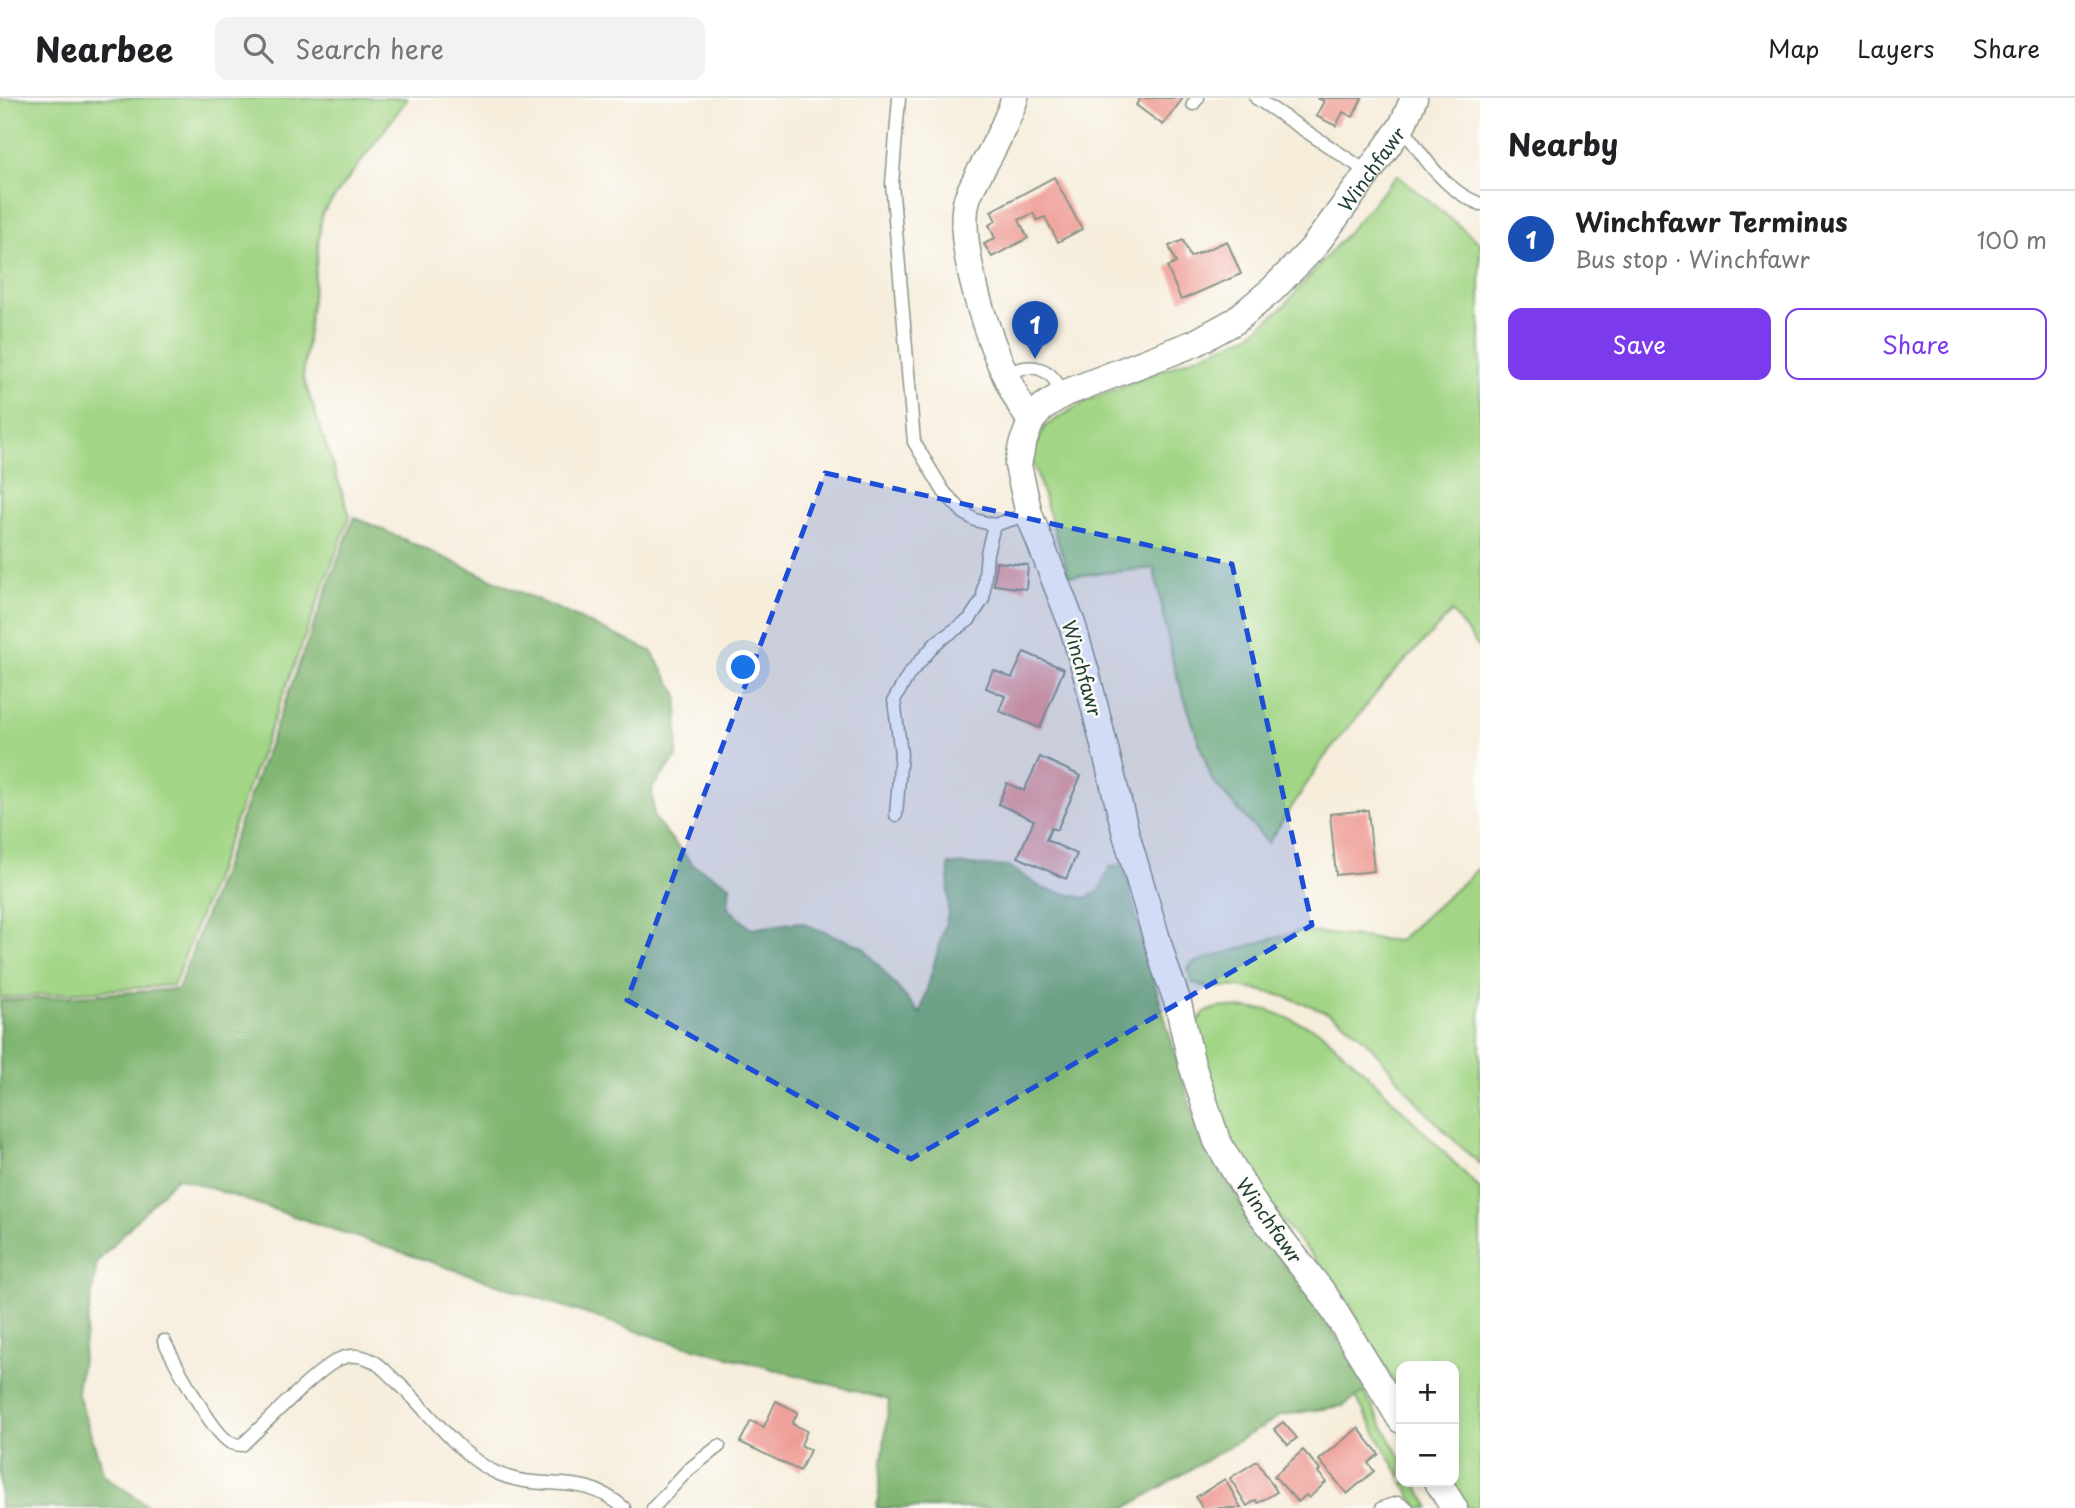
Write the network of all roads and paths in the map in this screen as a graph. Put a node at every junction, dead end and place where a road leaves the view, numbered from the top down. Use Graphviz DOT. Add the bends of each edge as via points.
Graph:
graph roads {
  1 [pos="899,98"];
  2 [pos="1015,98"];
  3 [pos="1255,98"];
  4 [pos="1414,98"];
  5 [pos="1402,126"];
  6 [pos="1369,173"];
  7 [pos="1480,204"];
  8 [pos="1006,374"];
  9 [pos="1063,394"];
  10 [pos="1031,421"];
  11 [pos="1029,514"];
  12 [pos="994,524"];
  13 [pos="896,815"];
  14 [pos="164,1341"];
  15 [pos="1396,1411"];
  16 [pos="719,1446"];
  17 [pos="1441,1487"];
  18 [pos="624,1508"];
  19 [pos="653,1508"];
  20 [pos="1382,1508"];
  21 [pos="1407,1508"];
  22 [pos="1454,1508"];
  1 -- 12 [label="lane" via="892,184 914,442 957,506 975,520"];
  2 -- 8 [label="street" via="968,198 965,218 970,270"];
  3 -- 6 [label="lane"];
  4 -- 5 [label="street, Winchfawr"];
  5 -- 6 [label="street, Winchfawr"];
  5 -- 7 [label="lane" via="1441,178 1463,197"];
  6 -- 9 [label="street, Winchfawr" via="1312,249 1235,321 1195,343"];
  8 -- 9 [label="lane" via="1035,368 1049,372"];
  8 -- 10 [label="street"];
  9 -- 10 [label="street, Winchfawr"];
  10 -- 11 [label="street, Winchfawr" via="1017,465"];
  11 -- 12 [label="lane"];
  11 -- 15 [label="street, Winchfawr" via="1072,624 1126,834 1217,1141 1257,1209 1324,1294"];
  12 -- 13 [label="lane" via="983,599 969,620 937,642 894,700 901,754"];
  14 -- 18 [label="lane" via="184,1380 232,1444 242,1445 323,1370 341,1358 360,1356 375,1362 482,1465 520,1480 592,1488"];
  16 -- 19 [label="lane" via="687,1471"];
  17 -- 22 [label="street"];
  20 -- 21 [label="lane" via="1398,1503"];
}
